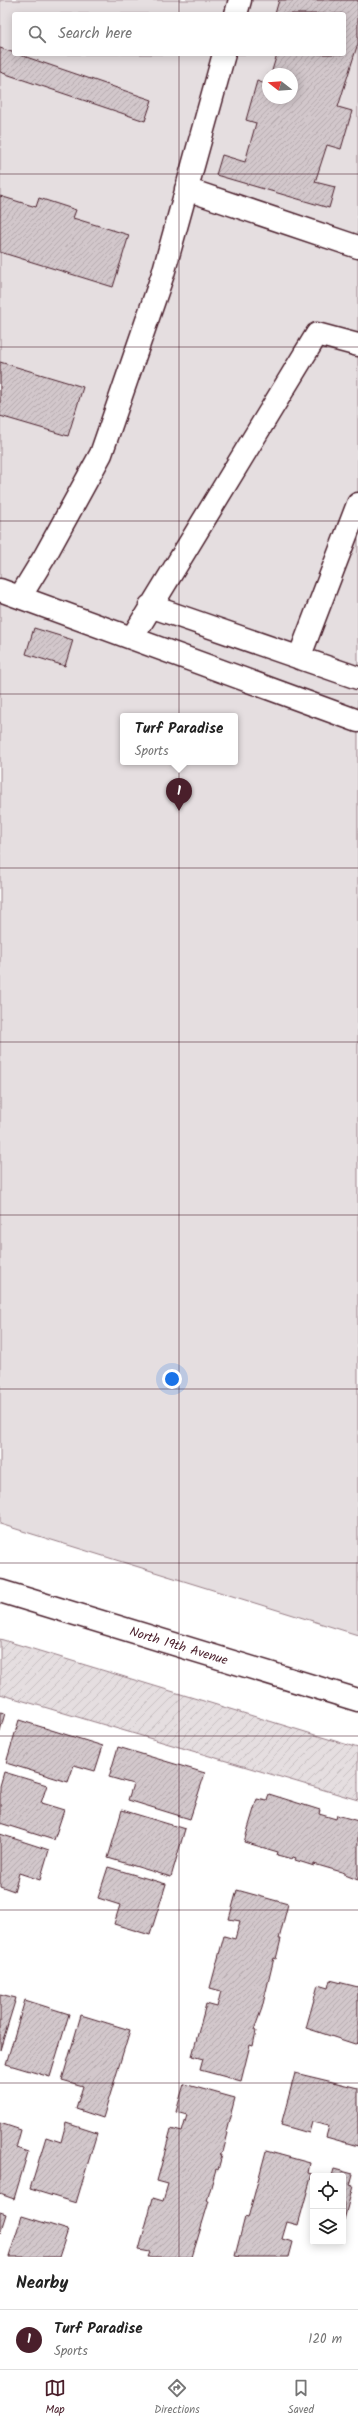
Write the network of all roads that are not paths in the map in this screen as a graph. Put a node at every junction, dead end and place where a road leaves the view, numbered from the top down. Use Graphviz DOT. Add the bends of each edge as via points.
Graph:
graph roads {
  1 [pos="240,0"];
  2 [pos="237,12"];
  3 [pos="223,56"];
  4 [pos="186,189"];
  5 [pos="358,247"];
  6 [pos="358,344"];
  7 [pos="358,504"];
  8 [pos="10,594"];
  9 [pos="150,606"];
  10 [pos="132,638"];
  11 [pos="299,658"];
  12 [pos="358,678"];
  13 [pos="358,721"];
  14 [pos="0,1591"];
  15 [pos="358,1700"];
  1 -- 2 [label="main road"];
  3 -- 4 [label="main road"];
  4 -- 5 [label="main road"];
  4 -- 8 [label="main road" via="163,274 101,454 45,556"];
  6 -- 9 [label="main road" via="317,334"];
  7 -- 11 [label="main road"];
  8 -- 10 [label="main road"];
  9 -- 10 [label="main road"];
  9 -- 11 [label="main road"];
  10 -- 13 [label="main road"];
  11 -- 12 [label="main road"];
  14 -- 15 [label="main road, North 19th Avenue"];
}
